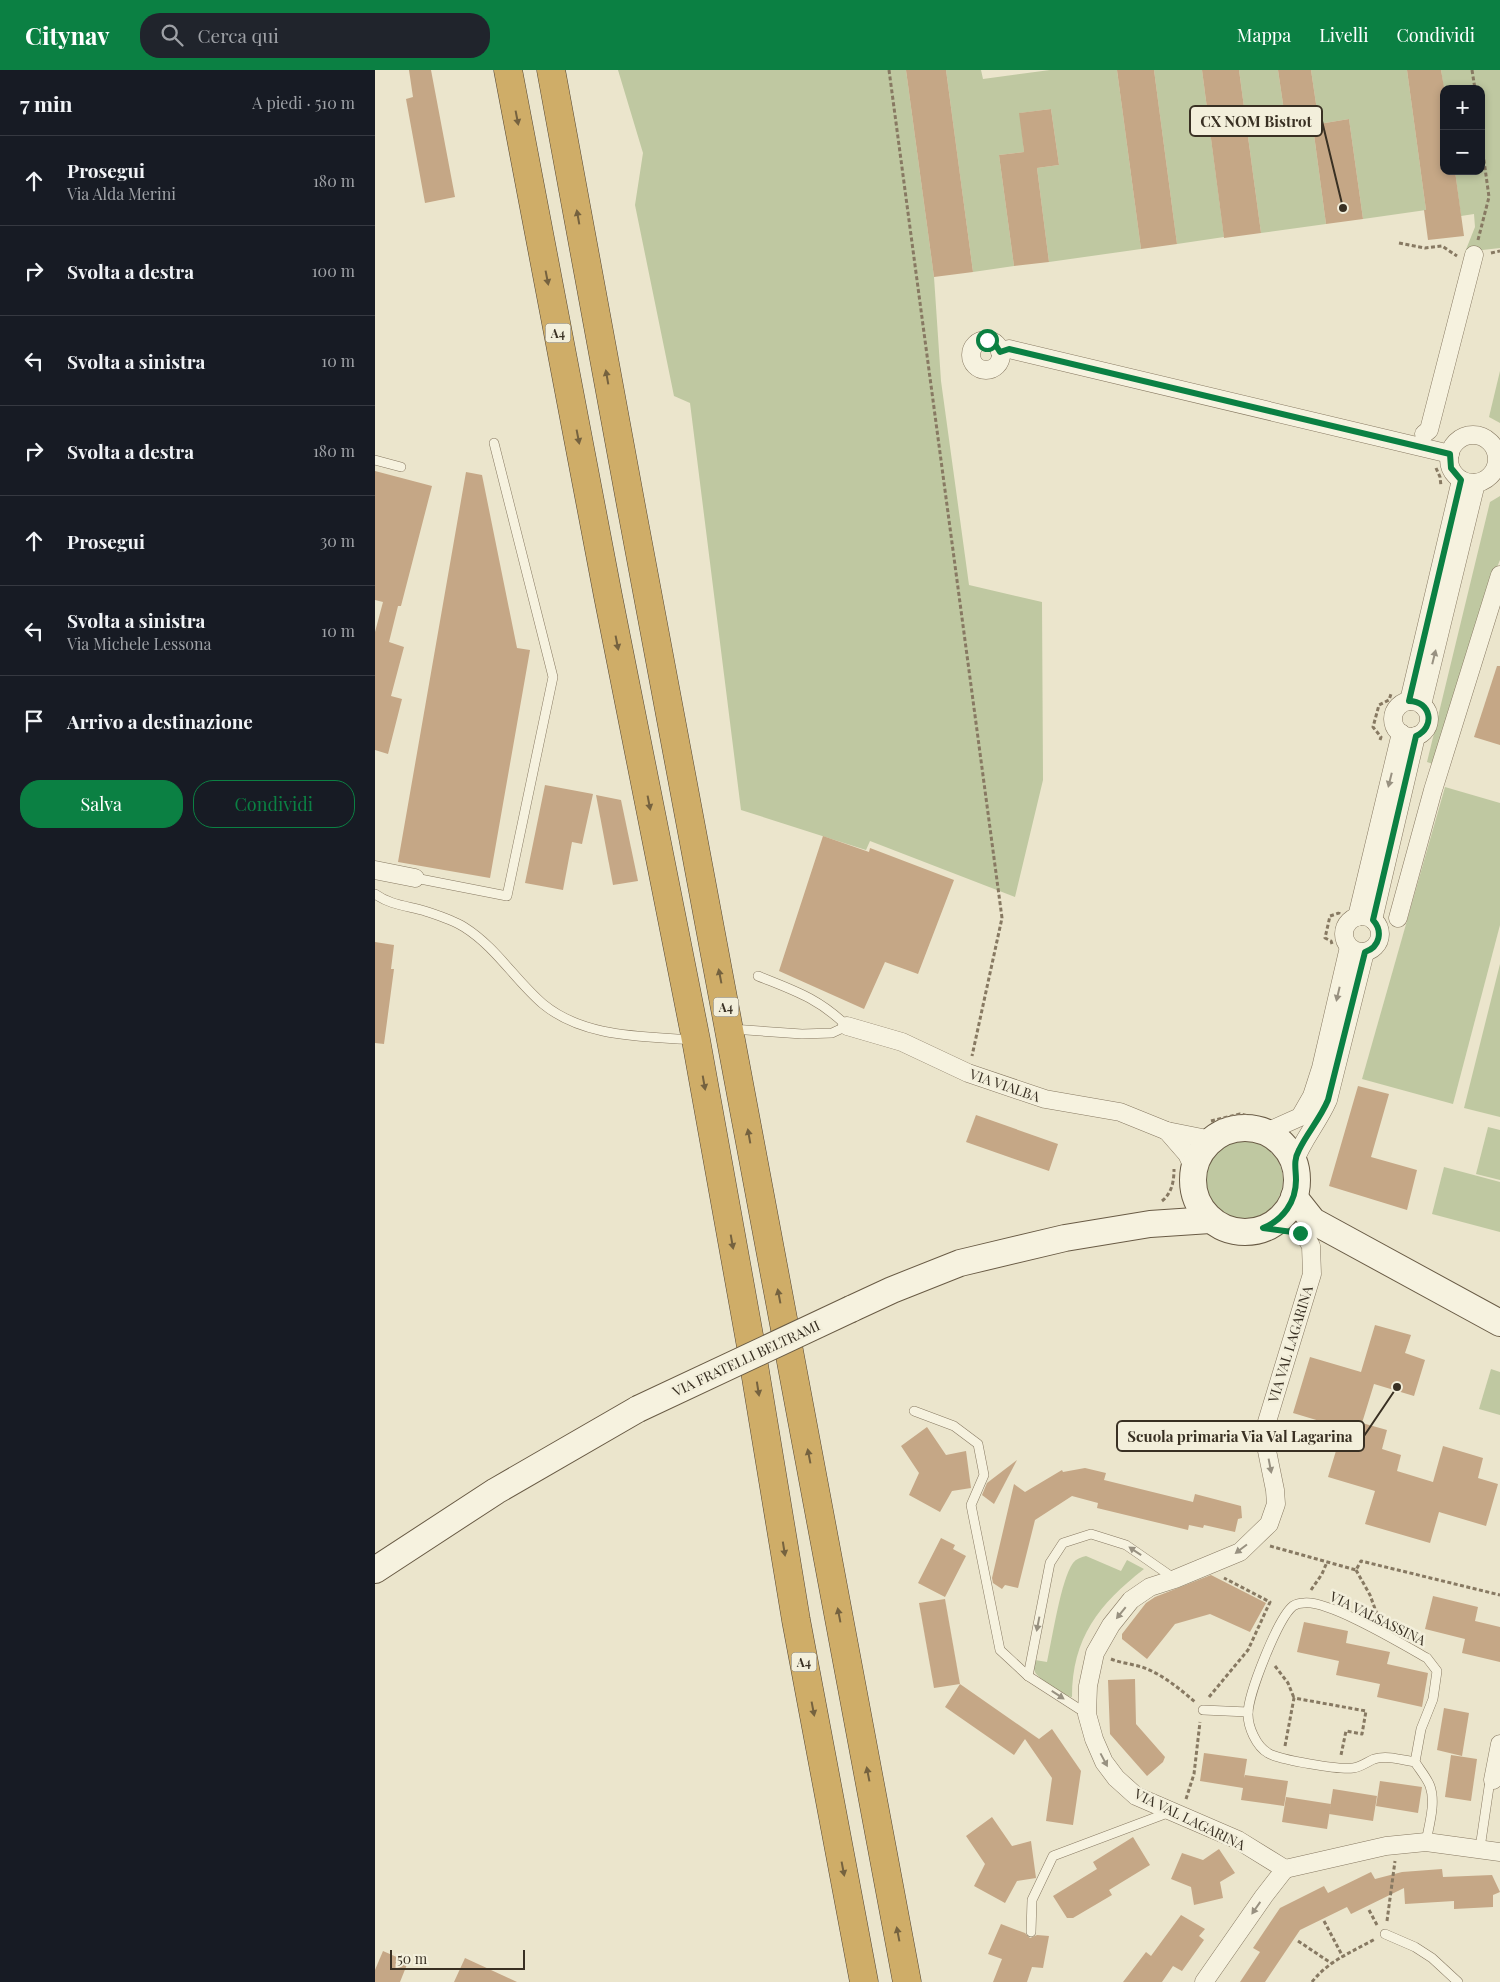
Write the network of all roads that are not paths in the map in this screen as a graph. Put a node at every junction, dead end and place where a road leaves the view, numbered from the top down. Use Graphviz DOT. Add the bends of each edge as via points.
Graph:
graph roads {
  1 [pos="508,70"];
  2 [pos="551,70"];
  3 [pos="1467,256"];
  4 [pos="1000,352"];
  5 [pos="1424,434"];
  6 [pos="494,443"];
  7 [pos="1450,454"];
  8 [pos="375,460"];
  9 [pos="401,467"];
  10 [pos="1469,482"];
  11 [pos="1500,575"];
  12 [pos="1416,703"];
  13 [pos="1409,734"];
  14 [pos="1405,783"];
  15 [pos="1433,790"];
  16 [pos="375,870"];
  17 [pos="415,878"];
  18 [pos="375,894"];
  19 [pos="1398,918"];
  20 [pos="1365,919"];
  21 [pos="1357,949"];
  22 [pos="758,976"];
  23 [pos="847,1026"];
  24 [pos="730,1029"];
  25 [pos="696,1040"];
  26 [pos="1258,1123"];
  27 [pos="1167,1131"];
  28 [pos="1209,1131"];
  29 [pos="1294,1163"];
  30 [pos="1187,1174"];
  31 [pos="1294,1197"];
  32 [pos="1155,1213"];
  33 [pos="1210,1220"];
  34 [pos="1263,1228"];
  35 [pos="1304,1234"];
  36 [pos="1358,1245"];
  37 [pos="1500,1323"];
  38 [pos="914,1411"];
  39 [pos="375,1570"];
  40 [pos="1175,1579"];
  41 [pos="1028,1676"];
  42 [pos="1203,1710"];
  43 [pos="1248,1712"];
  44 [pos="1087,1714"];
  45 [pos="1500,1744"];
  46 [pos="1415,1762"];
  47 [pos="1496,1779"];
  48 [pos="1175,1814"];
  49 [pos="1426,1842"];
  50 [pos="1480,1848"];
  51 [pos="1500,1852"];
  52 [pos="1285,1869"];
  53 [pos="1031,1932"];
  54 [pos="1385,1934"];
  55 [pos="864,1982"];
  56 [pos="907,1982"];
  57 [pos="1204,1982"];
  58 [pos="1458,1982"];
  1 -- 25 [label="highway, A4, one-way"];
  24 -- 2 [label="highway, A4, one-way"];
  3 -- 5 [label="street" via="1429,430"];
  4 -- 7 [label="street" via="1009,349"];
  6 -- 17 [label="lane" via="553,677 507,896"];
  7 -- 10 [label="street" via="1451,468"];
  7 -- 10 [label="street" via="1457,442 1470,435 1490,442 1496,455 1495,469 1486,480"];
  8 -- 9 [label="lane"];
  10 -- 12 [label="street"];
  11 -- 15 [label="street"];
  12 -- 13 [label="street" via="1427,711 1429,722 1423,732"];
  12 -- 13 [label="street" via="1403,703 1395,712 1394,724"];
  13 -- 14 [label="street"];
  13 -- 20 [label="street, one-way"];
  14 -- 15 [label="street"];
  14 -- 20 [label="street"];
  15 -- 19 [label="street"];
  16 -- 17 [label="street"];
  18 -- 25 [label="lane" via="403,907 424,911 462,926 488,944 543,1004 567,1019 629,1035"];
  20 -- 21 [label="street" via="1349,922 1345,927 1345,939"];
  20 -- 21 [label="street" via="1378,926 1379,938 1373,947"];
  21 -- 26 [label="street, one-way" via="1312,1096 1300,1117 1273,1129"];
  21 -- 29 [label="street" via="1328,1100"];
  22 -- 23 [label="lane" via="812,998"];
  23 -- 24 [label="lane" via="832,1032 802,1034"];
  23 -- 27 [label="street, VIA VIALBA" via="902,1042 968,1073 1045,1099 1120,1112"];
  56 -- 24 [label="highway, A4, one-way"];
  25 -- 55 [label="highway, A4, one-way" via="796,1620"];
  26 -- 28 [label="street" via="1226,1132"];
  26 -- 29 [label="street" via="1286,1148"];
  27 -- 28 [label="street, VIA VIALBA"];
  27 -- 30 [label="street, VIA VIALBA" via="1187,1154"];
  28 -- 30 [label="street" via="1201,1153"];
  29 -- 31 [label="street"];
  30 -- 32 [label="street, VIA FRATELLI BELTRAMI" via="1186,1201 1179,1208"];
  30 -- 33 [label="street" via="1199,1204"];
  31 -- 34 [label="street" via="1286,1212"];
  31 -- 36 [label="street" via="1310,1218"];
  32 -- 33 [label="street, VIA FRATELLI BELTRAMI"];
  32 -- 39 [label="street, VIA FRATELLI BELTRAMI, bridge" via="960,1263 892,1290 638,1409 496,1492"];
  33 -- 34 [label="street" via="1240,1232"];
  34 -- 35 [label="street"];
  35 -- 36 [label="street"];
  35 -- 40 [label="street, VIA VAL LAGARINA, one-way" via="1311,1246 1312,1274 1266,1425 1265,1441 1275,1490 1269,1524 1240,1552"];
  36 -- 37 [label="street"];
  38 -- 41 [label="lane" via="954,1426 979,1444 984,1475 971,1505 1000,1650"];
  40 -- 41 [label="lane, one-way" via="1126,1545 1091,1534 1063,1543 1049,1563"];
  40 -- 44 [label="street, VIA VAL LAGARINA, one-way" via="1150,1587 1131,1600 1111,1625 1095,1653 1088,1686"];
  41 -- 44 [label="lane, one-way"];
  42 -- 43 [label="lane"];
  43 -- 46 [label="lane, VIA VALSASSINA" via="1249,1724 1258,1744 1268,1753 1283,1758 1339,1768 1353,1768 1387,1757"];
  43 -- 46 [label="lane, VIA VALSASSINA" via="1251,1695 1287,1612 1305,1602 1321,1604 1427,1658 1437,1671"];
  44 -- 48 [label="street, VIA VAL LAGARINA, one-way" via="1094,1740 1116,1778 1136,1796"];
  45 -- 47 [label="street"];
  46 -- 49 [label="lane" via="1432,1794"];
  47 -- 50 [label="lane" via="1489,1787"];
  48 -- 52 [label="street, VIA VAL LAGARINA" via="1237,1840"];
  48 -- 53 [label="lane" via="1053,1856 1032,1900"];
  49 -- 50 [label="street"];
  49 -- 52 [label="street" via="1397,1845"];
  50 -- 51 [label="street"];
  52 -- 57 [label="street, one-way"];
  54 -- 58 [label="lane" via="1432,1958"];
}
